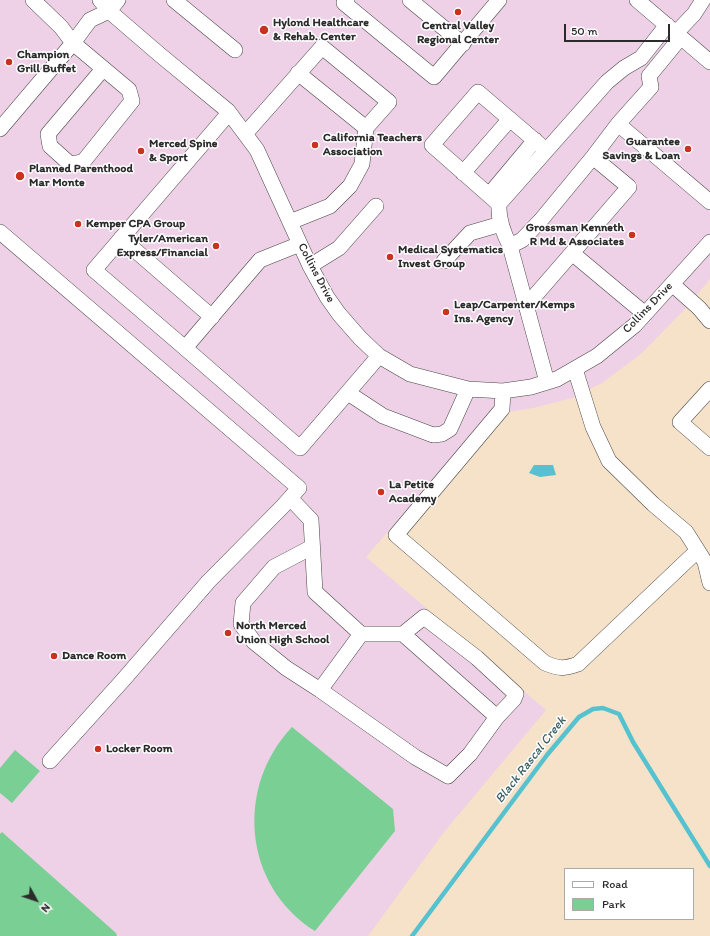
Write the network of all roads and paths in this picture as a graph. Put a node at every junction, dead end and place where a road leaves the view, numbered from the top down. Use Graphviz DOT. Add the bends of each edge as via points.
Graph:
graph roads {
  1 [pos="33,0"];
  2 [pos="174,0"];
  3 [pos="347,0"];
  4 [pos="410,0"];
  5 [pos="499,0"];
  6 [pos="638,0"];
  7 [pos="703,0"];
  8 [pos="109,4"];
  9 [pos="675,32"];
  10 [pos="73,43"];
  11 [pos="463,44"];
  12 [pos="235,50"];
  13 [pos="710,62"];
  14 [pos="103,68"];
  15 [pos="298,73"];
  16 [pos="229,113"];
  17 [pos="510,119"];
  18 [pos="618,124"];
  19 [pos="366,128"];
  20 [pos="0,129"];
  21 [pos="245,134"];
  22 [pos="541,145"];
  23 [pos="593,157"];
  24 [pos="463,173"];
  25 [pos="494,199"];
  26 [pos="710,202"];
  27 [pos="376,206"];
  28 [pos="290,222"];
  29 [pos="501,224"];
  30 [pos="0,232"];
  31 [pos="121,238"];
  32 [pos="710,242"];
  33 [pos="300,244"];
  34 [pos="510,246"];
  35 [pos="572,253"];
  36 [pos="444,262"];
  37 [pos="310,266"];
  38 [pos="672,284"];
  39 [pos="526,306"];
  40 [pos="645,314"];
  41 [pos="212,317"];
  42 [pos="710,321"];
  43 [pos="185,348"];
  44 [pos="379,356"];
  45 [pos="575,368"];
  46 [pos="547,382"];
  47 [pos="468,389"];
  48 [pos="710,389"];
  49 [pos="503,391"];
  50 [pos="348,393"];
  51 [pos="710,448"];
  52 [pos="290,498"];
  53 [pos="312,547"];
  54 [pos="697,551"];
  55 [pos="710,581"];
  56 [pos="361,634"];
  57 [pos="403,634"];
  58 [pos="320,690"];
  59 [pos="497,718"];
  60 [pos="50,761"];
  1 -- 10 [label="street" via="61,27"];
  2 -- 12 [label="street"];
  3 -- 11 [label="street" via="344,3 434,77"];
  4 -- 11 [label="street"];
  5 -- 11 [label="street"];
  6 -- 9 [label="street"];
  7 -- 9 [label="street" via="694,14"];
  8 -- 10 [label="street" via="90,20"];
  8 -- 16 [label="street, Collins Drive" via="159,54"];
  9 -- 13 [label="street"];
  9 -- 18 [label="street" via="649,76 651,87"];
  9 -- 22 [label="street" via="607,82"];
  10 -- 14 [label="street"];
  10 -- 20 [label="street"];
  14 -- 14 [label="street" via="129,90 132,101 83,162 70,164 50,146 48,134"];
  15 -- 19 [label="street"];
  15 -- 19 [label="street" via="322,47 389,102"];
  15 -- 21 [label="street"];
  16 -- 21 [label="street, Collins Drive"];
  16 -- 31 [label="street"];
  17 -- 22 [label="street"];
  17 -- 24 [label="street"];
  17 -- 24 [label="street" via="478,92 432,145"];
  18 -- 23 [label="street"];
  18 -- 26 [label="street"];
  19 -- 28 [label="street" via="362,164 350,186 330,206"];
  21 -- 28 [label="street, Collins Drive" via="257,150"];
  22 -- 25 [label="street"];
  23 -- 34 [label="street" via="541,220 522,240"];
  23 -- 35 [label="street" via="628,187"];
  24 -- 25 [label="street"];
  25 -- 29 [label="street"];
  27 -- 37 [label="street" via="339,248"];
  28 -- 33 [label="street, Collins Drive"];
  29 -- 34 [label="street"];
  29 -- 36 [label="street" via="470,233"];
  30 -- 52 [label="street" via="299,488"];
  31 -- 41 [label="street"];
  31 -- 43 [label="street" via="94,270"];
  32 -- 38 [label="street, Collins Drive"];
  33 -- 37 [label="street, Collins Drive"];
  33 -- 41 [label="street" via="260,260"];
  34 -- 39 [label="street"];
  35 -- 39 [label="street"];
  35 -- 40 [label="street"];
  37 -- 44 [label="street, Collins Drive" via="339,314"];
  38 -- 40 [label="street, Collins Drive"];
  38 -- 42 [label="street"];
  39 -- 46 [label="street"];
  40 -- 45 [label="street, Collins Drive" via="597,356"];
  41 -- 43 [label="street"];
  43 -- 50 [label="street" via="300,448"];
  44 -- 47 [label="street, Collins Drive" via="410,374"];
  44 -- 50 [label="street"];
  45 -- 46 [label="street, Collins Drive"];
  45 -- 54 [label="street" via="593,427 609,461 686,532"];
  46 -- 49 [label="street, Collins Drive"];
  47 -- 49 [label="street, Collins Drive"];
  47 -- 50 [label="street" via="450,429 434,435 384,416"];
  48 -- 51 [label="street" via="680,422"];
  49 -- 54 [label="street" via="502,409 396,535 545,663 557,668 578,664"];
  52 -- 53 [label="street" via="311,520"];
  52 -- 60 [label="street" via="208,582"];
  53 -- 56 [label="street" via="315,592"];
  53 -- 58 [label="street" via="274,567 243,603 241,624 254,642 286,668"];
  54 -- 55 [label="street" via="705,562"];
  56 -- 57 [label="street"];
  56 -- 58 [label="street"];
  57 -- 59 [label="street"];
  57 -- 59 [label="street" via="424,617 477,658 516,694"];
  58 -- 59 [label="street" via="415,757 448,776 470,754"];
}
